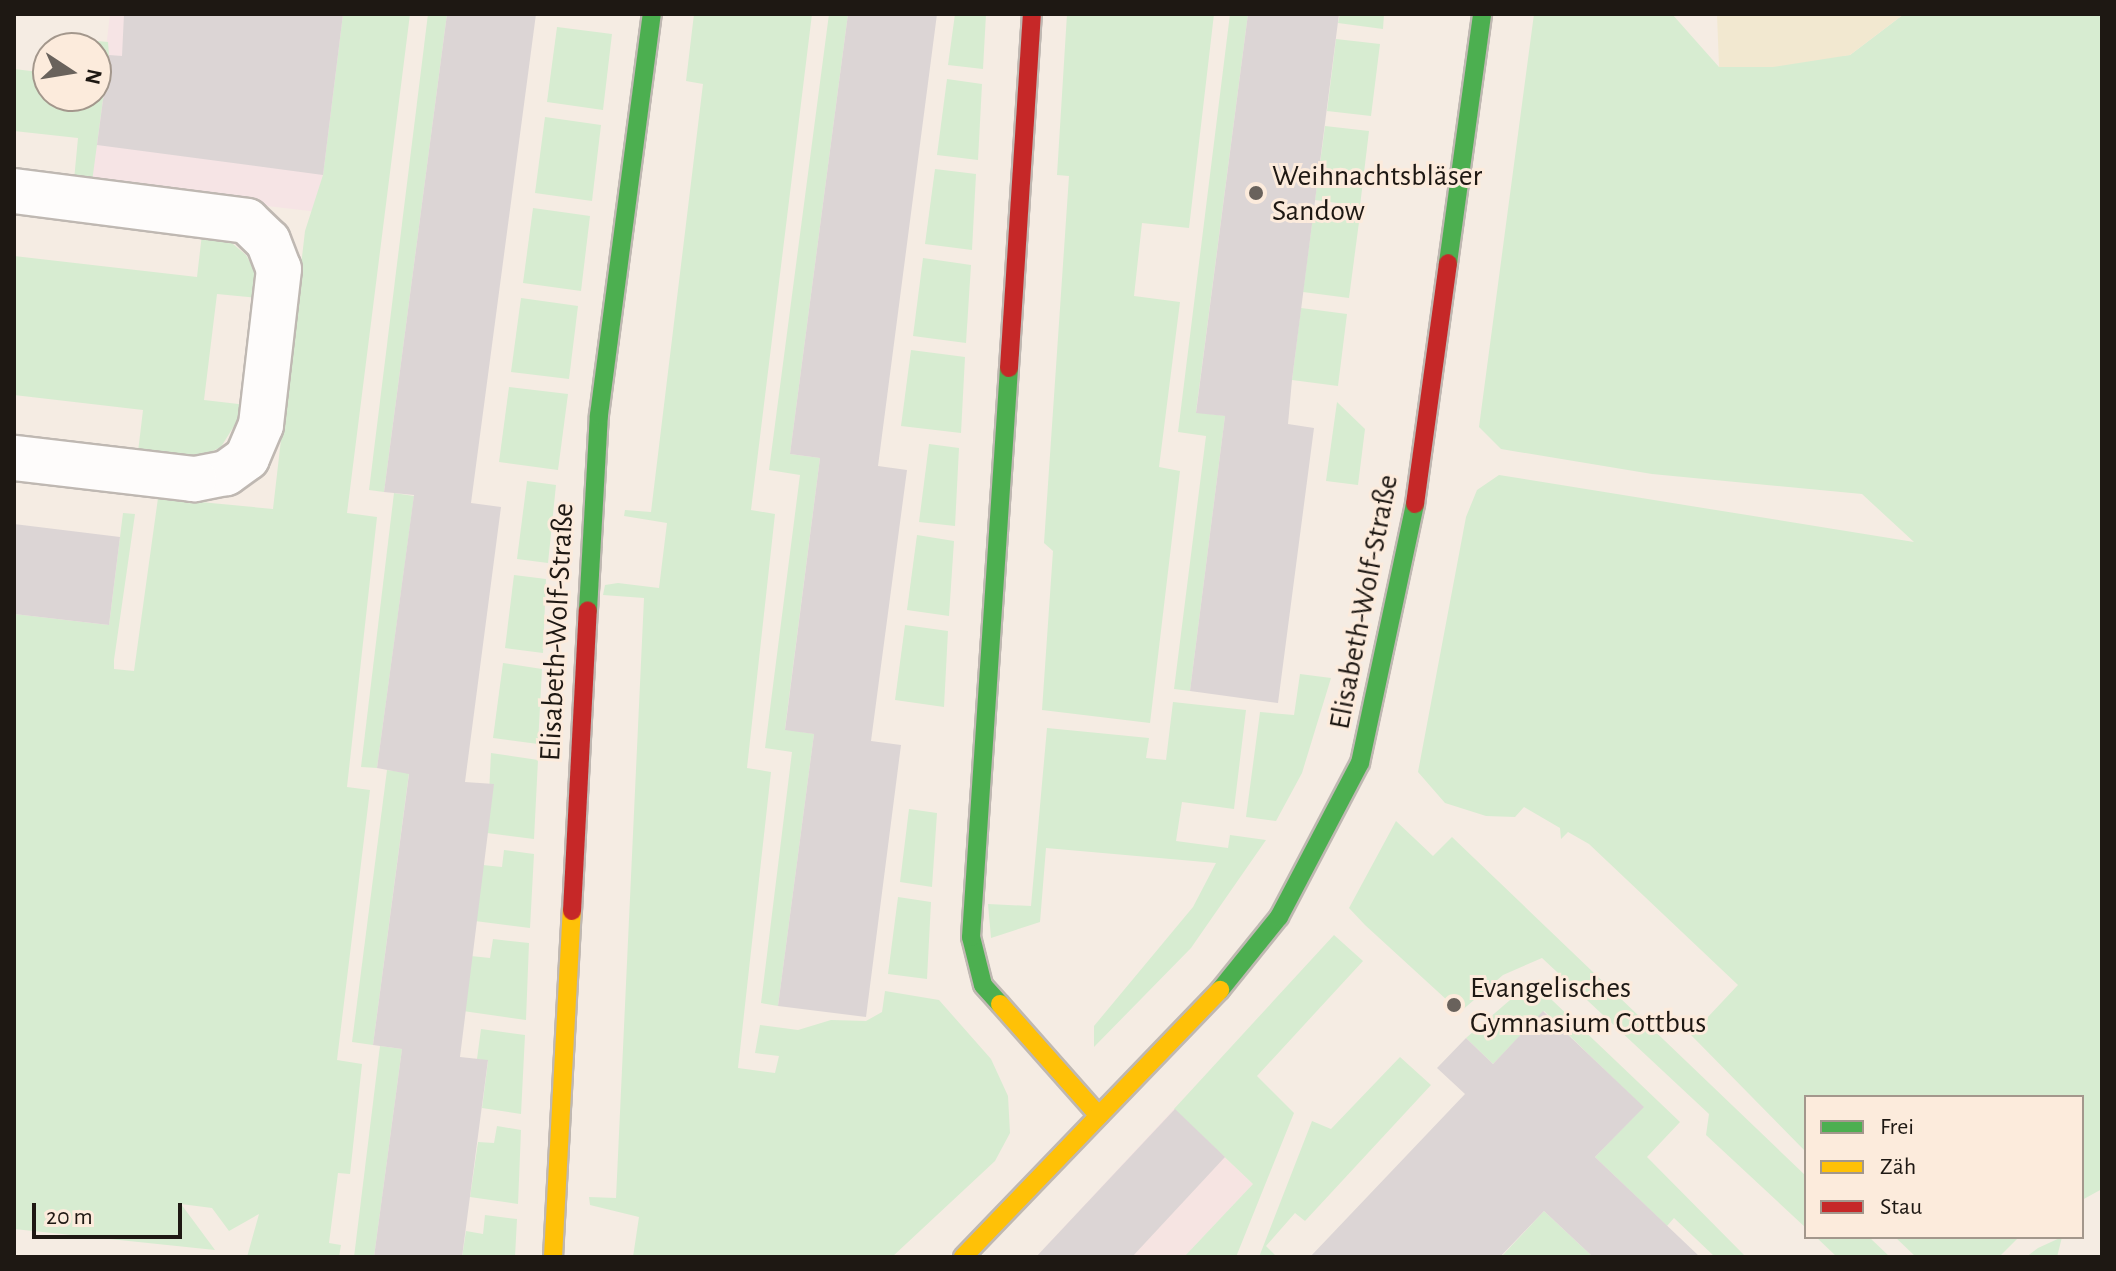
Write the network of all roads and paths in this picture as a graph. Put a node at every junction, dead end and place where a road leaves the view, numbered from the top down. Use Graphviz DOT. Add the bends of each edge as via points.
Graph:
graph roads {
  1 [pos="652,14"];
  2 [pos="1032,14"];
  3 [pos="1482,14"];
  4 [pos="14,191"];
  5 [pos="14,458"];
  6 [pos="1099,1116"];
  7 [pos="553,1257"];
  8 [pos="963,1257"];
  1 -- 7 [label="street, Elisabeth-Wolf-Straße" via="599,415"];
  2 -- 6 [label="street" via="971,937 983,985"];
  3 -- 6 [label="street, Elisabeth-Wolf-Straße" via="1415,503 1360,763 1279,917 1226,984"];
  4 -- 5 [label="street" via="247,221 268,241 279,269 261,425 247,458 226,473 194,479"];
  6 -- 8 [label="street, Elisabeth-Wolf-Straße"];
}
